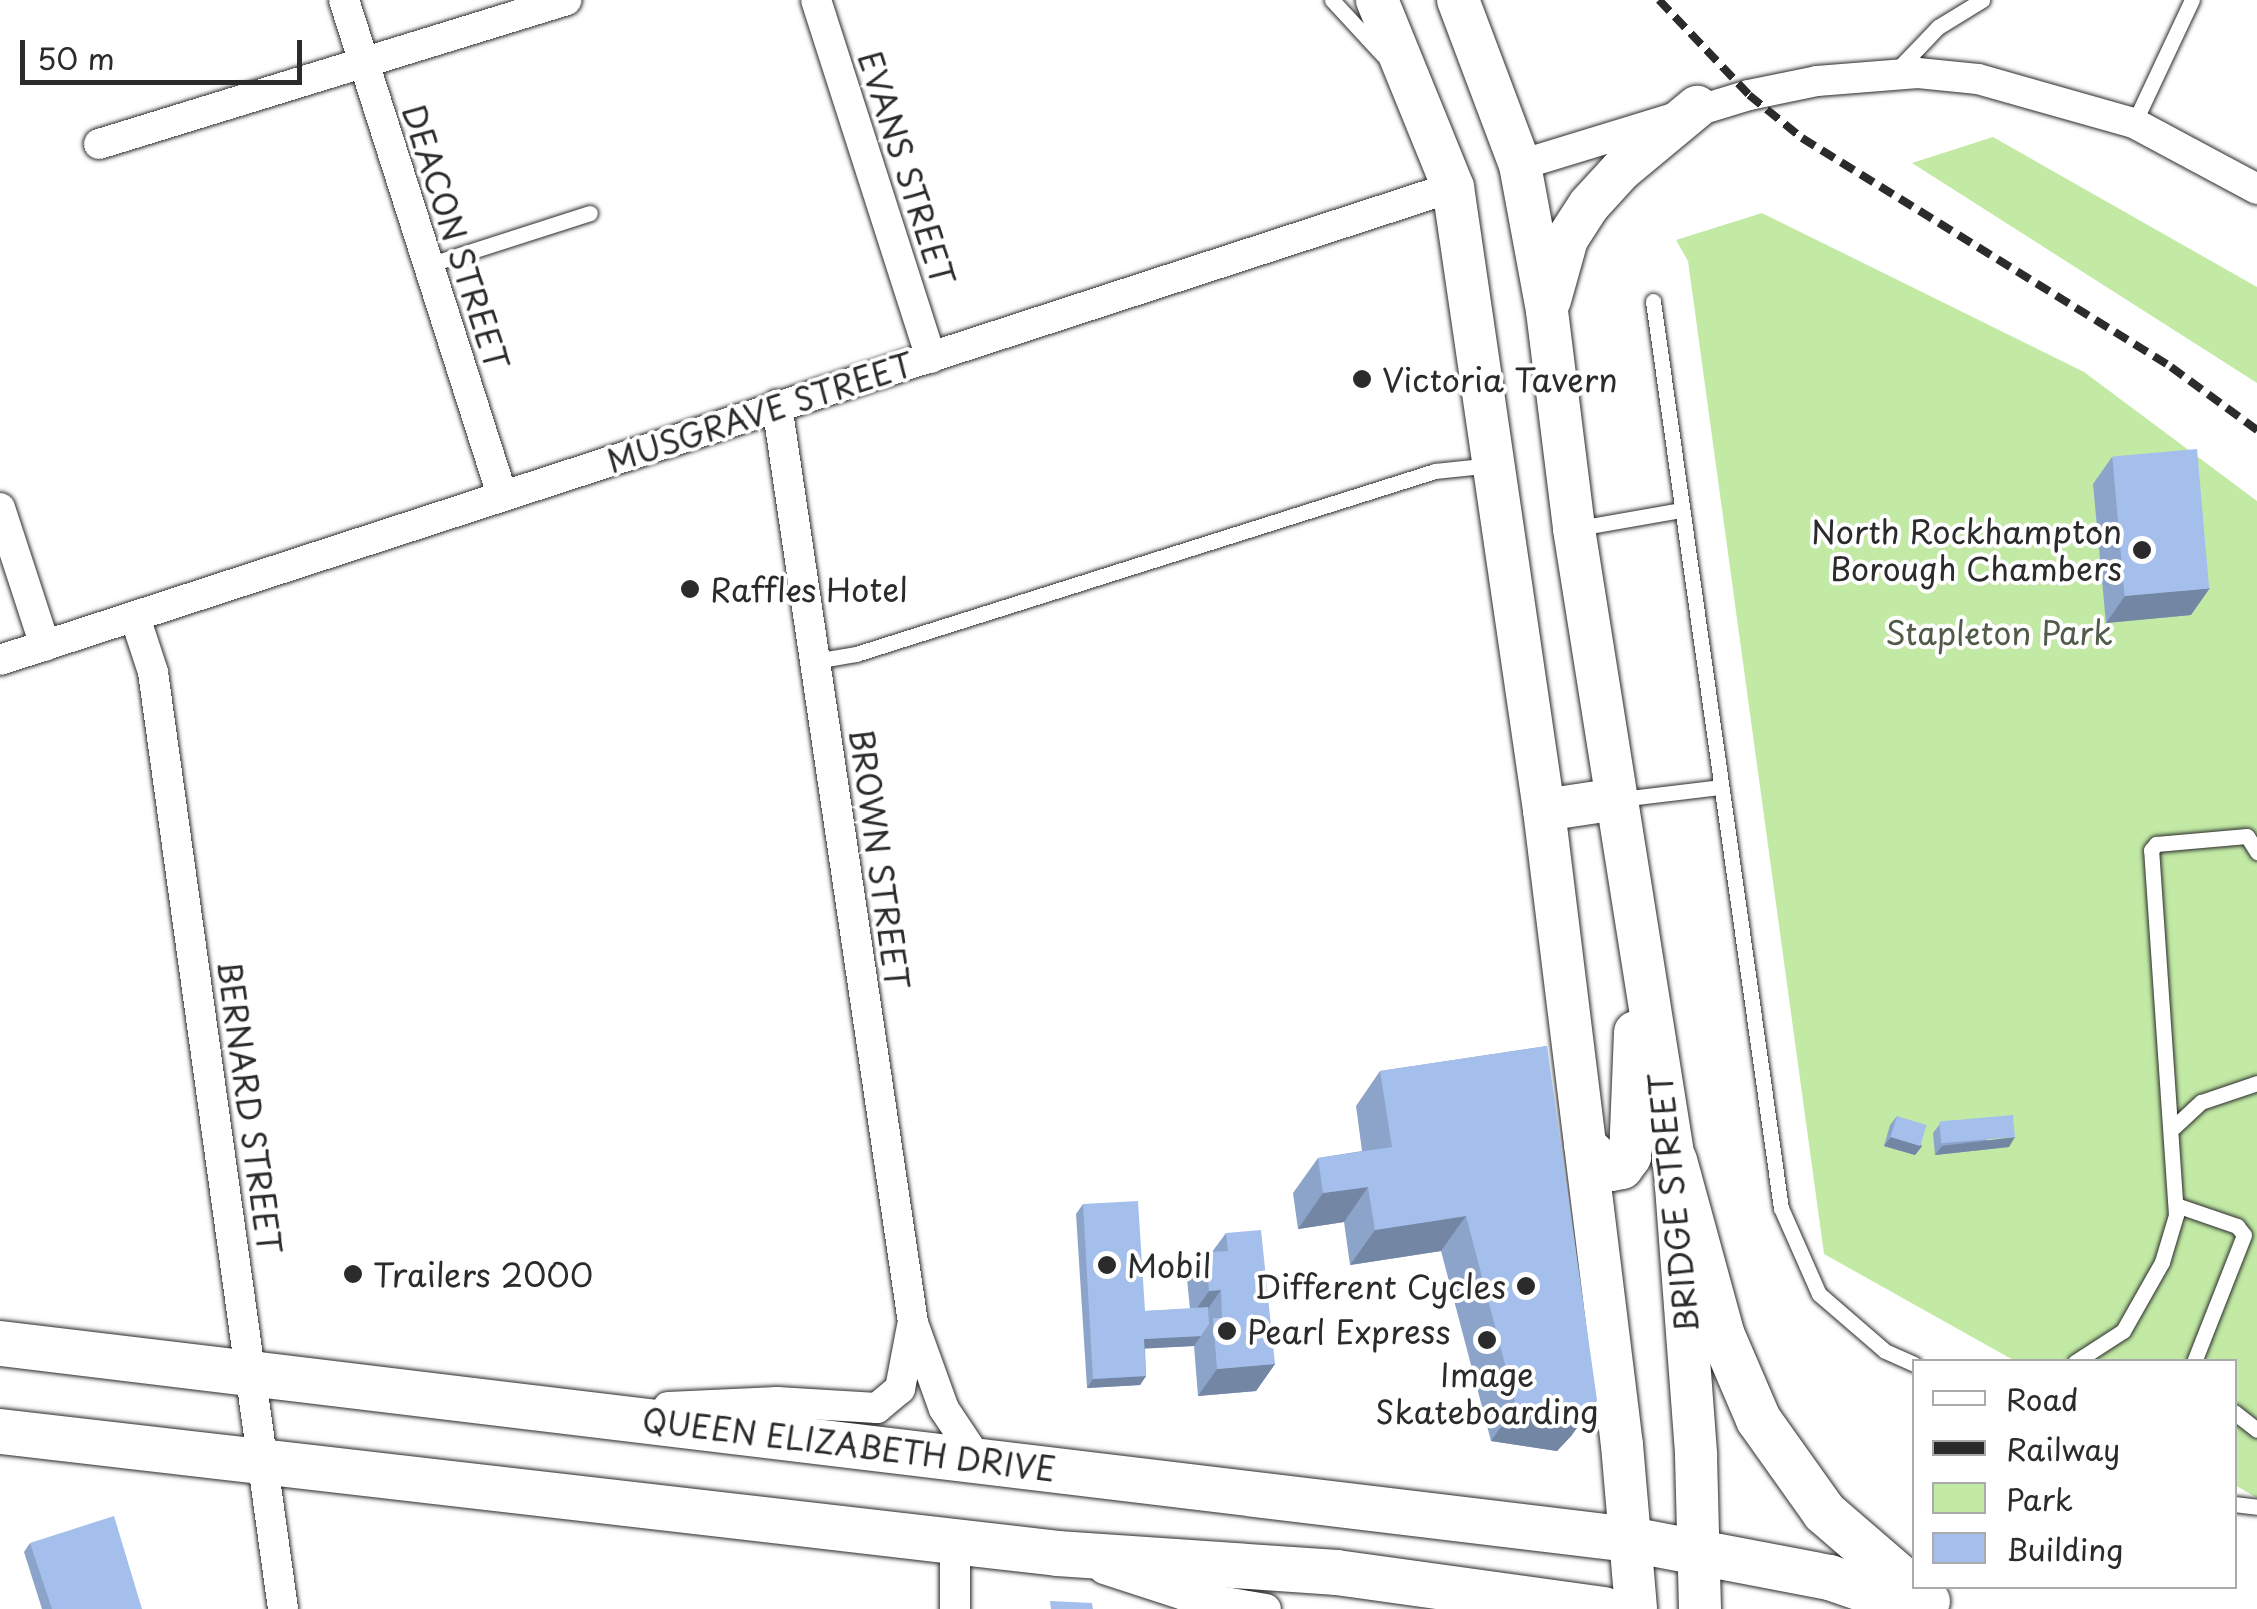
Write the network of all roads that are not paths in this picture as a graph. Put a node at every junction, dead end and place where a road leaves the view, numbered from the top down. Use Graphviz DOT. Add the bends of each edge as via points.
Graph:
graph roads {
  1 [pos="344,0"];
  2 [pos="566,0"];
  3 [pos="816,0"];
  4 [pos="1332,0"];
  5 [pos="1376,0"];
  6 [pos="1458,0"];
  7 [pos="1982,0"];
  8 [pos="2192,0"];
  9 [pos="364,64"];
  10 [pos="1893,74"];
  11 [pos="1410,83"];
  12 [pos="1696,107"];
  13 [pos="2134,123"];
  14 [pos="99,144"];
  15 [pos="1520,164"];
  16 [pos="1453,187"];
  17 [pos="2257,189"];
  18 [pos="590,213"];
  19 [pos="428,265"];
  20 [pos="1653,301"];
  21 [pos="1547,311"];
  22 [pos="931,358"];
  23 [pos="778,405"];
  24 [pos="1492,465"];
  25 [pos="502,496"];
  26 [pos="0,508"];
  27 [pos="1681,510"];
  28 [pos="1574,529"];
  29 [pos="136,617"];
  30 [pos="45,646"];
  31 [pos="0,660"];
  32 [pos="815,661"];
  33 [pos="1720,787"];
  34 [pos="1618,799"];
  35 [pos="1544,810"];
  36 [pos="2257,852"];
  37 [pos="1638,932"];
  38 [pos="2257,1083"];
  39 [pos="2174,1126"];
  40 [pos="1585,1145"];
  41 [pos="1674,1160"];
  42 [pos="2176,1204"];
  43 [pos="913,1323"];
  44 [pos="0,1342"];
  45 [pos="2086,1359"];
  46 [pos="2195,1359"];
  47 [pos="1912,1363"];
  48 [pos="251,1370"];
  49 [pos="588,1412"];
  50 [pos="2237,1414"];
  51 [pos="2257,1430"];
  52 [pos="0,1431"];
  53 [pos="978,1460"];
  54 [pos="265,1465"];
  55 [pos="956,1539"];
  56 [pos="1630,1539"];
  57 [pos="1697,1550"];
  58 [pos="1057,1553"];
  59 [pos="1912,1588"];
  60 [pos="1914,1589"];
  61 [pos="283,1609"];
  62 [pos="955,1609"];
  63 [pos="1266,1609"];
  64 [pos="1603,1609"];
  65 [pos="1636,1609"];
  66 [pos="1700,1609"];
  67 [pos="1922,1609"];
  68 [pos="1937,1609"];
  1 -- 9 [label="street, DEACON STREET"];
  2 -- 9 [label="street"];
  3 -- 22 [label="street, EVANS STREET"];
  4 -- 11 [label="lane"];
  5 -- 11 [label="main road"];
  6 -- 15 [label="main road, BRIDGE STREET"];
  7 -- 10 [label="lane" via="1938,27"];
  8 -- 13 [label="lane"];
  9 -- 14 [label="street"];
  9 -- 19 [label="street, DEACON STREET"];
  10 -- 12 [label="street" via="1816,81"];
  10 -- 13 [label="street" via="1978,79"];
  11 -- 16 [label="main road"];
  12 -- 15 [label="street"];
  12 -- 21 [label="main road" via="1589,205 1568,239"];
  13 -- 17 [label="street"];
  15 -- 16 [label="main road, MUSGRAVE STREET"];
  15 -- 21 [label="main road, BRIDGE STREET"];
  16 -- 22 [label="street, MUSGRAVE STREET"];
  16 -- 24 [label="main road"];
  18 -- 19 [label="lane"];
  19 -- 25 [label="street, DEACON STREET"];
  20 -- 27 [label="lane"];
  21 -- 28 [label="main road, BRIDGE STREET"];
  22 -- 23 [label="street, MUSGRAVE STREET"];
  23 -- 25 [label="street, MUSGRAVE STREET"];
  23 -- 32 [label="street, BROWN STREET"];
  24 -- 32 [label="lane" via="1434,472 856,654"];
  24 -- 35 [label="main road"];
  25 -- 29 [label="street, MUSGRAVE STREET"];
  26 -- 30 [label="street"];
  27 -- 28 [label="lane"];
  27 -- 33 [label="lane"];
  28 -- 34 [label="main road, BRIDGE STREET"];
  29 -- 30 [label="street, MUSGRAVE STREET"];
  29 -- 48 [label="street, BERNARD STREET" via="153,672"];
  30 -- 31 [label="street, MUSGRAVE STREET"];
  32 -- 43 [label="street, BROWN STREET"];
  33 -- 34 [label="lane"];
  33 -- 47 [label="lane" via="1791,1238 1803,1268 1840,1317"];
  34 -- 35 [label="main road"];
  34 -- 37 [label="main road, BRIDGE STREET"];
  35 -- 40 [label="main road"];
  36 -- 39 [label="lane" via="2248,836 2156,844 2150,850"];
  37 -- 40 [label="main road" via="1630,1157 1611,1170"];
  37 -- 41 [label="main road, BRIDGE STREET"];
  38 -- 39 [label="lane" via="2201,1102"];
  39 -- 42 [label="lane"];
  40 -- 56 [label="main road"];
  41 -- 57 [label="main road, BRIDGE STREET"];
  41 -- 59 [label="main road" via="1722,1334 1758,1418 1824,1512"];
  42 -- 45 [label="lane" via="2162,1262 2138,1307 2123,1331"];
  42 -- 46 [label="lane" via="2237,1226 2244,1236"];
  43 -- 49 [label="street, BROWN STREET" via="900,1389 877,1408 777,1402"];
  43 -- 53 [label="street, BROWN STREET" via="949,1420"];
  44 -- 48 [label="main road, QUEEN ELIZABETH DRIVE"];
  48 -- 49 [label="main road, QUEEN ELIZABETH DRIVE"];
  48 -- 54 [label="street, BERNARD STREET"];
  49 -- 53 [label="main road, QUEEN ELIZABETH DRIVE"];
  50 -- 51 [label="lane"];
  52 -- 54 [label="main road"];
  53 -- 56 [label="main road, QUEEN ELIZABETH DRIVE"];
  54 -- 55 [label="main road"];
  54 -- 61 [label="street, BERNARD STREET"];
  55 -- 58 [label="main road"];
  55 -- 62 [label="street"];
  56 -- 57 [label="main road, QUEEN ELIZABETH DRIVE"];
  56 -- 65 [label="main road"];
  57 -- 66 [label="main road, BRIDGE STREET"];
  57 -- 67 [label="main road, QUEEN ELIZABETH DRIVE" via="1830,1577"];
  58 -- 63 [label="street" via="1184,1595"];
  58 -- 64 [label="main road" via="1336,1572"];
  60 -- 68 [label="main road"];
}
